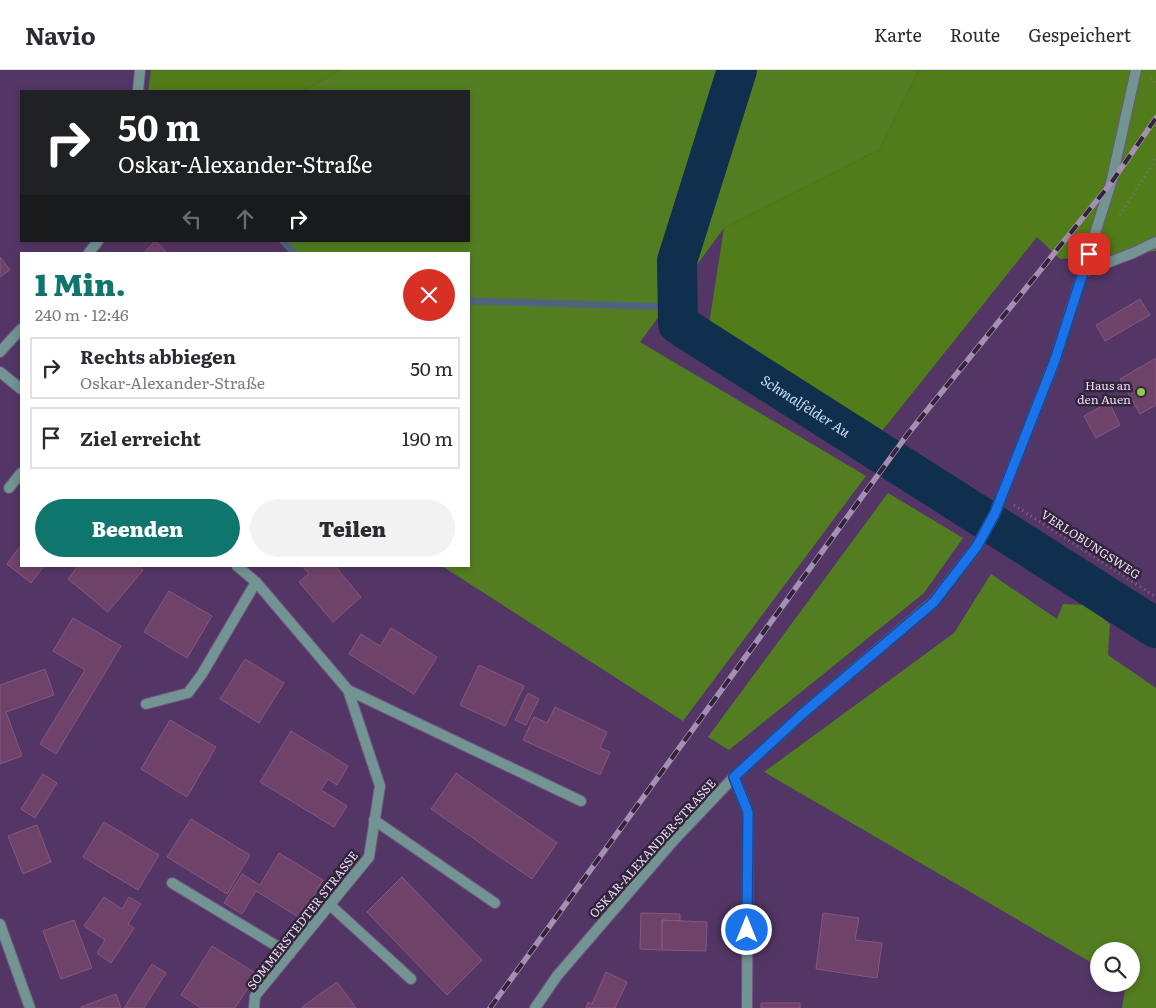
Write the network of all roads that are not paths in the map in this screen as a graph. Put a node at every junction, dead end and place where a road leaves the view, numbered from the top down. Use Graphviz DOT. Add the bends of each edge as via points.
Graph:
graph roads {
  1 [pos="140,70"];
  2 [pos="1136,70"];
  3 [pos="138,90"];
  4 [pos="97,242"];
  5 [pos="1156,242"];
  6 [pos="90,252"];
  7 [pos="1083,272"];
  8 [pos="20,330"];
  9 [pos="0,352"];
  10 [pos="0,372"];
  11 [pos="20,389"];
  12 [pos="20,474"];
  13 [pos="9,488"];
  14 [pos="238,567"];
  15 [pos="256,582"];
  16 [pos="348,690"];
  17 [pos="146,704"];
  18 [pos="734,777"];
  19 [pos="581,800"];
  20 [pos="374,820"];
  21 [pos="172,883"];
  22 [pos="495,903"];
  23 [pos="330,905"];
  24 [pos="0,924"];
  25 [pos="290,954"];
  26 [pos="411,979"];
  27 [pos="30,1008"];
  28 [pos="254,1008"];
  29 [pos="535,1008"];
  30 [pos="747,1008"];
  1 -- 3 [label="street"];
  2 -- 7 [label="street, OSKAR-ALEXANDER-STRASSE" via="1111,183"];
  4 -- 6 [label="street"];
  5 -- 7 [label="street"];
  7 -- 18 [label="street, OSKAR-ALEXANDER-STRASSE" via="1055,360 995,513 977,546 934,602 801,715"];
  8 -- 9 [label="street"];
  10 -- 11 [label="street"];
  12 -- 13 [label="street"];
  14 -- 15 [label="street, SOMMERSTEDTER STRASSE"];
  15 -- 16 [label="street, SOMMERSTEDTER STRASSE"];
  15 -- 17 [label="street" via="188,693"];
  16 -- 19 [label="street"];
  16 -- 20 [label="street, SOMMERSTEDTER STRASSE" via="380,786"];
  18 -- 29 [label="street, OSKAR-ALEXANDER-STRASSE" via="603,920"];
  18 -- 30 [label="street" via="748,812"];
  20 -- 22 [label="street"];
  20 -- 23 [label="street, SOMMERSTEDTER STRASSE" via="368,857"];
  21 -- 25 [label="street"];
  23 -- 25 [label="street, SOMMERSTEDTER STRASSE"];
  23 -- 26 [label="street"];
  24 -- 27 [label="street"];
  25 -- 28 [label="street, SOMMERSTEDTER STRASSE" via="256,996"];
}
